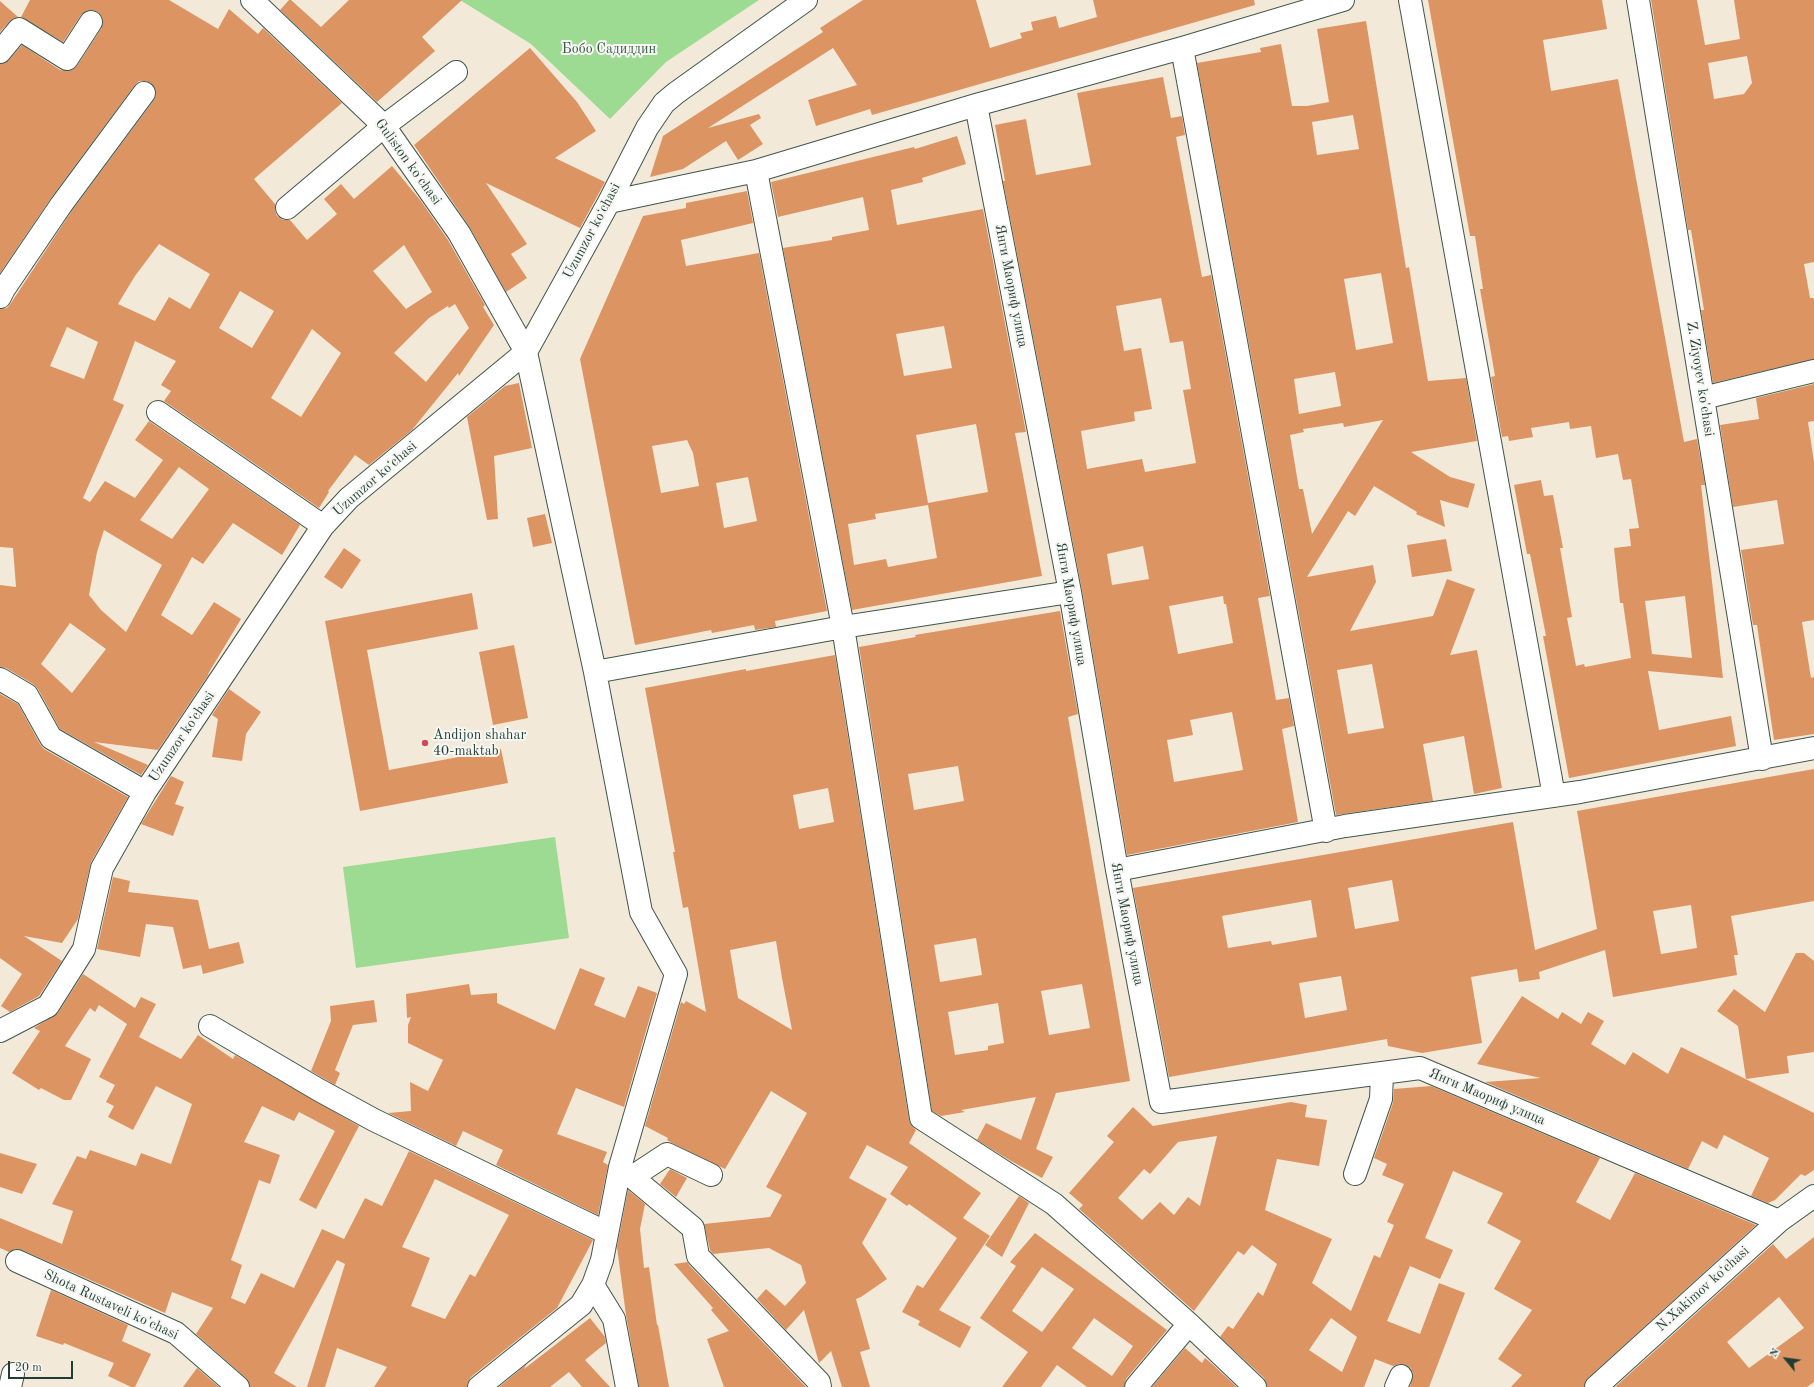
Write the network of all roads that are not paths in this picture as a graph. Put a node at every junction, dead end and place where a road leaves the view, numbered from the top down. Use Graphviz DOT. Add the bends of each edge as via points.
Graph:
graph roads {
  1 [pos="252,0"];
  2 [pos="806,0"];
  3 [pos="1343,0"];
  4 [pos="1410,0"];
  5 [pos="1638,0"];
  6 [pos="91,22"];
  7 [pos="1182,48"];
  8 [pos="0,52"];
  9 [pos="456,72"];
  10 [pos="144,93"];
  11 [pos="976,105"];
  12 [pos="384,126"];
  13 [pos="756,171"];
  14 [pos="609,202"];
  15 [pos="287,208"];
  16 [pos="0,297"];
  17 [pos="526,352"];
  18 [pos="1814,371"];
  19 [pos="1703,398"];
  20 [pos="158,412"];
  21 [pos="322,526"];
  22 [pos="1070,592"];
  23 [pos="843,627"];
  24 [pos="595,672"];
  25 [pos="0,679"];
  26 [pos="1814,748"];
  27 [pos="1762,759"];
  28 [pos="145,792"];
  29 [pos="1554,796"];
  30 [pos="1326,831"];
  31 [pos="1117,870"];
  32 [pos="210,1026"];
  33 [pos="0,1031"];
  34 [pos="1382,1074"];
  35 [pos="626,1172"];
  36 [pos="1355,1174"];
  37 [pos="711,1175"];
  38 [pos="1814,1196"];
  39 [pos="1778,1221"];
  40 [pos="607,1233"];
  41 [pos="17,1261"];
  42 [pos="593,1285"];
  43 [pos="1189,1324"];
  44 [pos="238,1387"];
  45 [pos="479,1387"];
  46 [pos="628,1387"];
  47 [pos="820,1387"];
  48 [pos="1136,1387"];
  49 [pos="1255,1387"];
  50 [pos="1596,1387"];
  1 -- 12 [label="street, Guliston ko'chasi"];
  2 -- 14 [label="street, Uzumzor koʻchasi" via="664,104 647,128"];
  3 -- 7 [label="street"];
  4 -- 29 [label="street"];
  5 -- 19 [label="street, Z. Ziyoyev ko'chasi"];
  6 -- 8 [label="street" via="67,59 19,29"];
  7 -- 11 [label="street"];
  7 -- 30 [label="street"];
  9 -- 12 [label="street"];
  10 -- 16 [label="street" via="61,205"];
  11 -- 13 [label="street"];
  11 -- 22 [label="street, Янги Маориф улица"];
  12 -- 15 [label="street"];
  12 -- 17 [label="street, Guliston ko'chasi" via="459,233"];
  13 -- 14 [label="street"];
  13 -- 23 [label="street"];
  14 -- 17 [label="street, Uzumzor koʻchasi"];
  17 -- 21 [label="street, Uzumzor koʻchasi" via="349,498"];
  17 -- 24 [label="street, Guliston ko'chasi"];
  18 -- 19 [label="street"];
  19 -- 27 [label="street, Z. Ziyoyev ko'chasi"];
  20 -- 21 [label="street"];
  21 -- 28 [label="street, Uzumzor koʻchasi"];
  22 -- 23 [label="street"];
  22 -- 31 [label="street, Янги Маориф улица"];
  23 -- 24 [label="street"];
  23 -- 43 [label="street" via="921,1118 1054,1204"];
  24 -- 35 [label="street, Guliston ko'chasi" via="641,912 676,974"];
  25 -- 28 [label="street" via="27,695 51,738"];
  26 -- 27 [label="street"];
  27 -- 29 [label="street"];
  28 -- 33 [label="street, Uzumzor koʻchasi" via="102,868 84,949 48,1006"];
  29 -- 30 [label="street" via="1345,826"];
  30 -- 31 [label="street"];
  31 -- 34 [label="street, Янги Маориф улица" via="1161,1102"];
  32 -- 40 [label="street" via="374,1120"];
  34 -- 36 [label="street" via="1381,1099"];
  34 -- 39 [label="street, Янги Маориф улица" via="1420,1068"];
  35 -- 37 [label="street" via="666,1154"];
  35 -- 40 [label="street, Guliston ko'chasi"];
  35 -- 47 [label="street" via="693,1228 698,1256 819,1382"];
  38 -- 39 [label="street, N.Xakimov koʻchasi"];
  39 -- 50 [label="street, N.Xakimov koʻchasi"];
  40 -- 42 [label="street, Guliston ko'chasi" via="602,1260"];
  41 -- 44 [label="street, Shota Rustaveli ko'chasi" via="176,1333"];
  42 -- 45 [label="street, Guliston ko'chasi" via="581,1305"];
  42 -- 46 [label="street" via="614,1319"];
  43 -- 48 [label="street"];
  43 -- 49 [label="street"];
}
